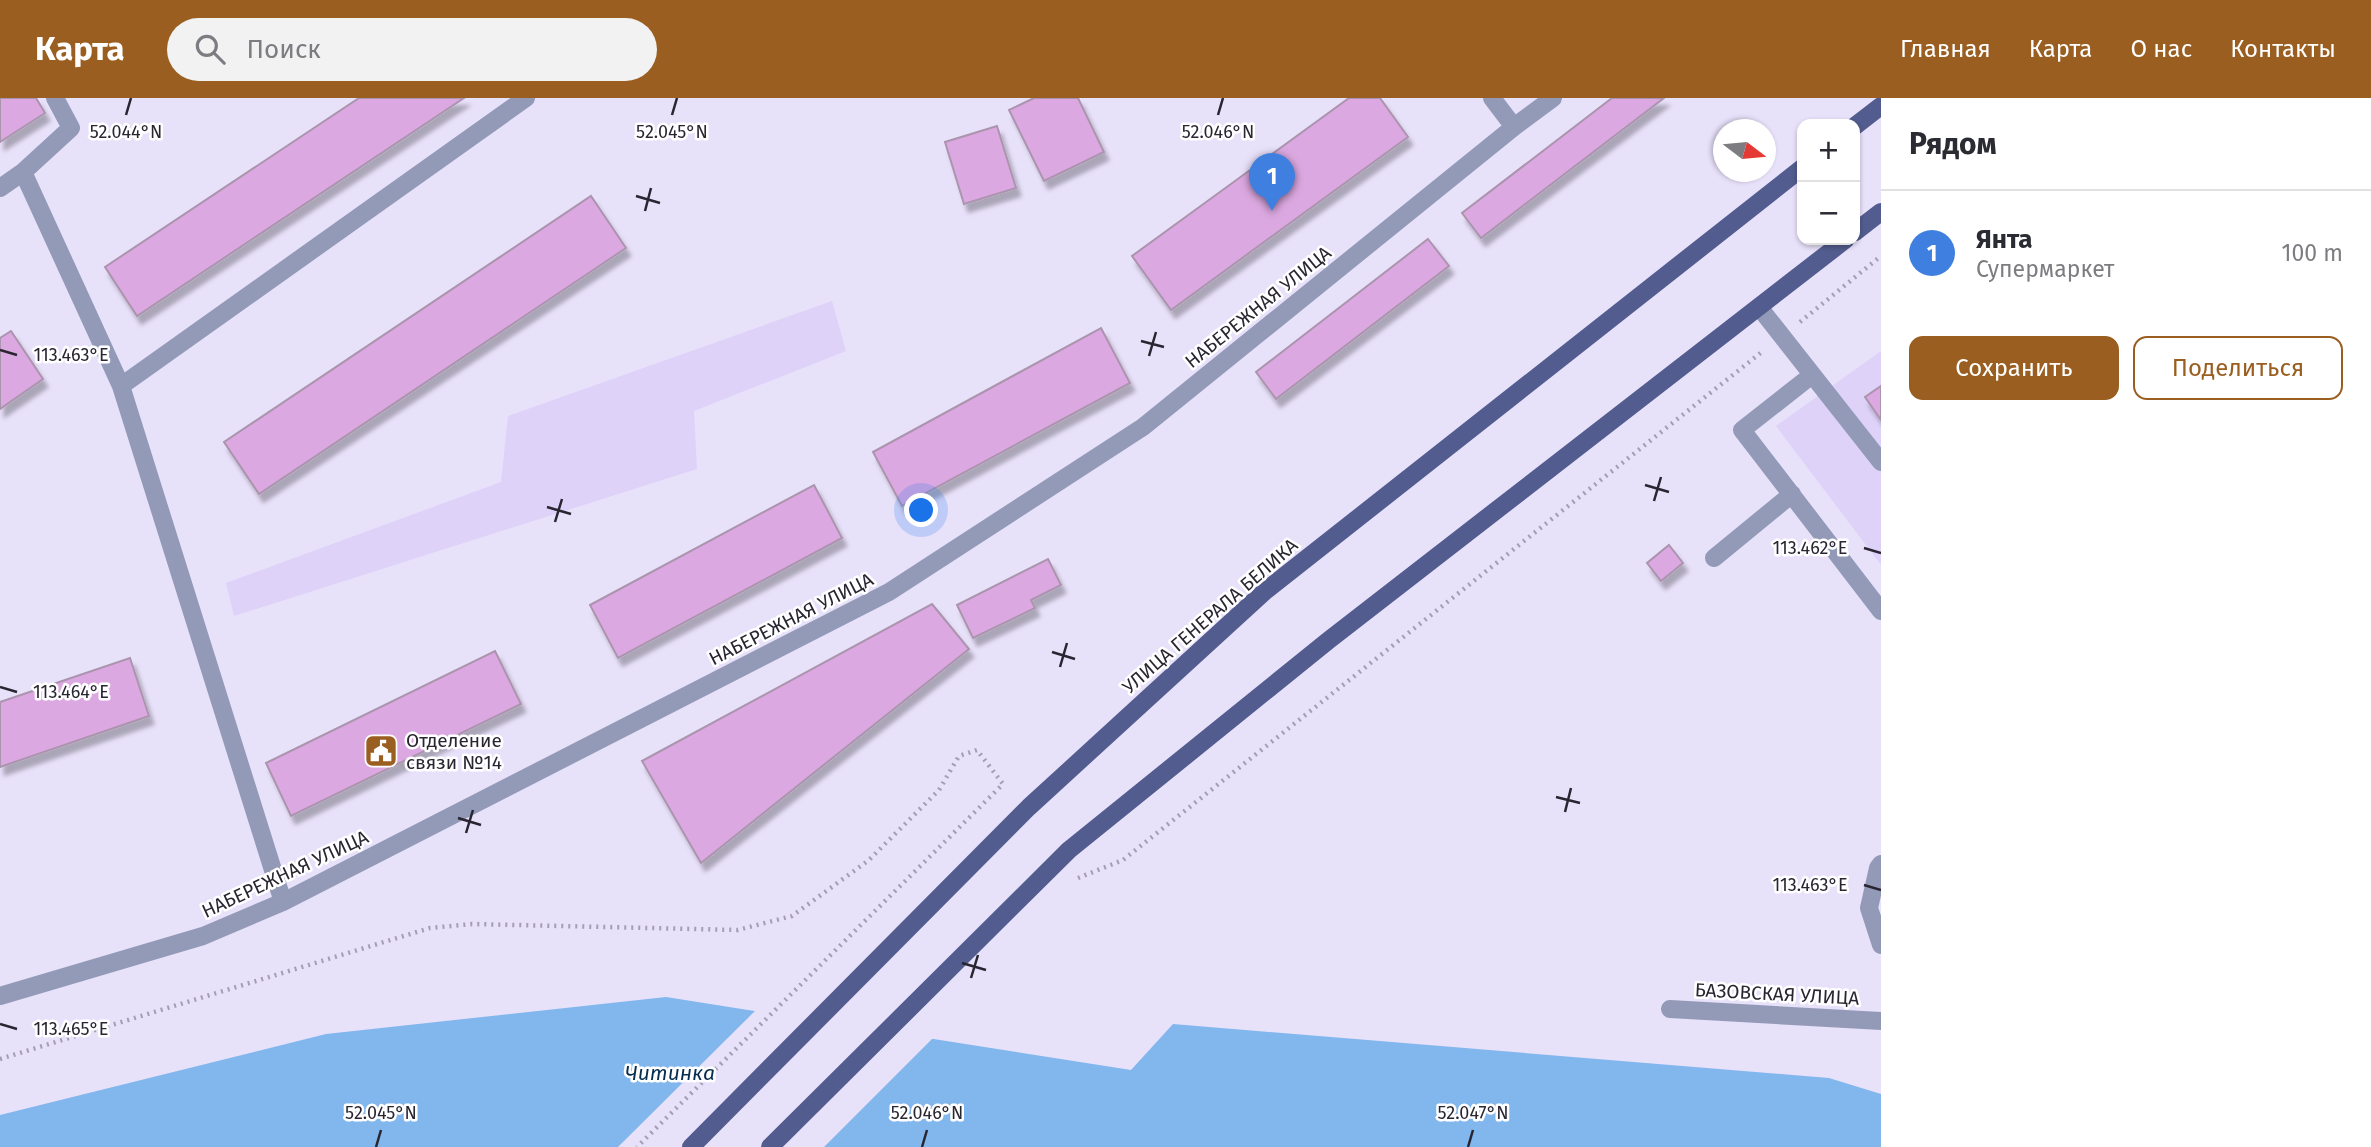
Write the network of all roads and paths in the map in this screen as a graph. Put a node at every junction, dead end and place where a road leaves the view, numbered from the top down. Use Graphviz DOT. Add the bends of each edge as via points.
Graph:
graph roads {
  1 [pos="55,98"];
  2 [pos="526,98"];
  3 [pos="1492,98"];
  4 [pos="1553,98"];
  5 [pos="1881,106"];
  6 [pos="1860,123"];
  7 [pos="1514,127"];
  8 [pos="23,172"];
  9 [pos="1797,172"];
  10 [pos="0,188"];
  11 [pos="1881,212"];
  12 [pos="1860,228"];
  13 [pos="1839,245"];
  14 [pos="1881,256"];
  15 [pos="1759,307"];
  16 [pos="1782,336"];
  17 [pos="1812,375"];
  18 [pos="121,386"];
  19 [pos="1881,462"];
  20 [pos="1792,494"];
  21 [pos="1714,558"];
  22 [pos="1881,611"];
  23 [pos="1881,864"];
  24 [pos="1073,880"];
  25 [pos="283,902"];
  26 [pos="1881,945"];
  27 [pos="0,996"];
  28 [pos="1670,1009"];
  29 [pos="1881,1021"];
  30 [pos="0,1059"];
  31 [pos="637,1147"];
  32 [pos="691,1147"];
  33 [pos="770,1147"];
  1 -- 8 [label="street" via="71,128"];
  2 -- 18 [label="street"];
  3 -- 7 [label="street"];
  4 -- 7 [label="street, НАБЕРЕЖНАЯ УЛИЦА"];
  5 -- 6 [label="main road"];
  7 -- 25 [label="street, НАБЕРЕЖНАЯ УЛИЦА" via="1143,427 889,592"];
  8 -- 10 [label="street"];
  8 -- 18 [label="street"];
  9 -- 32 [label="main road, УЛИЦА ГЕНЕРАЛА БЕЛИКА" via="1264,593 1029,807"];
  11 -- 12 [label="main road"];
  13 -- 15 [label="main road"];
  14 -- 16 [label="path"];
  15 -- 16 [label="street"];
  15 -- 33 [label="main road" via="1329,640 1069,850"];
  16 -- 17 [label="street"];
  16 -- 24 [label="path" via="1123,860"];
  17 -- 19 [label="street"];
  17 -- 20 [label="street" via="1742,430"];
  18 -- 25 [label="street"];
  20 -- 21 [label="street"];
  20 -- 22 [label="street"];
  23 -- 26 [label="street" via="1868,908"];
  25 -- 27 [label="street, НАБЕРЕЖНАЯ УЛИЦА" via="203,936"];
  28 -- 29 [label="street, БАЗОВСКАЯ УЛИЦА"];
  30 -- 31 [label="path" via="430,928 472,924 738,930 792,916 869,860 939,790 959,756 977,750 1003,784"];
}
